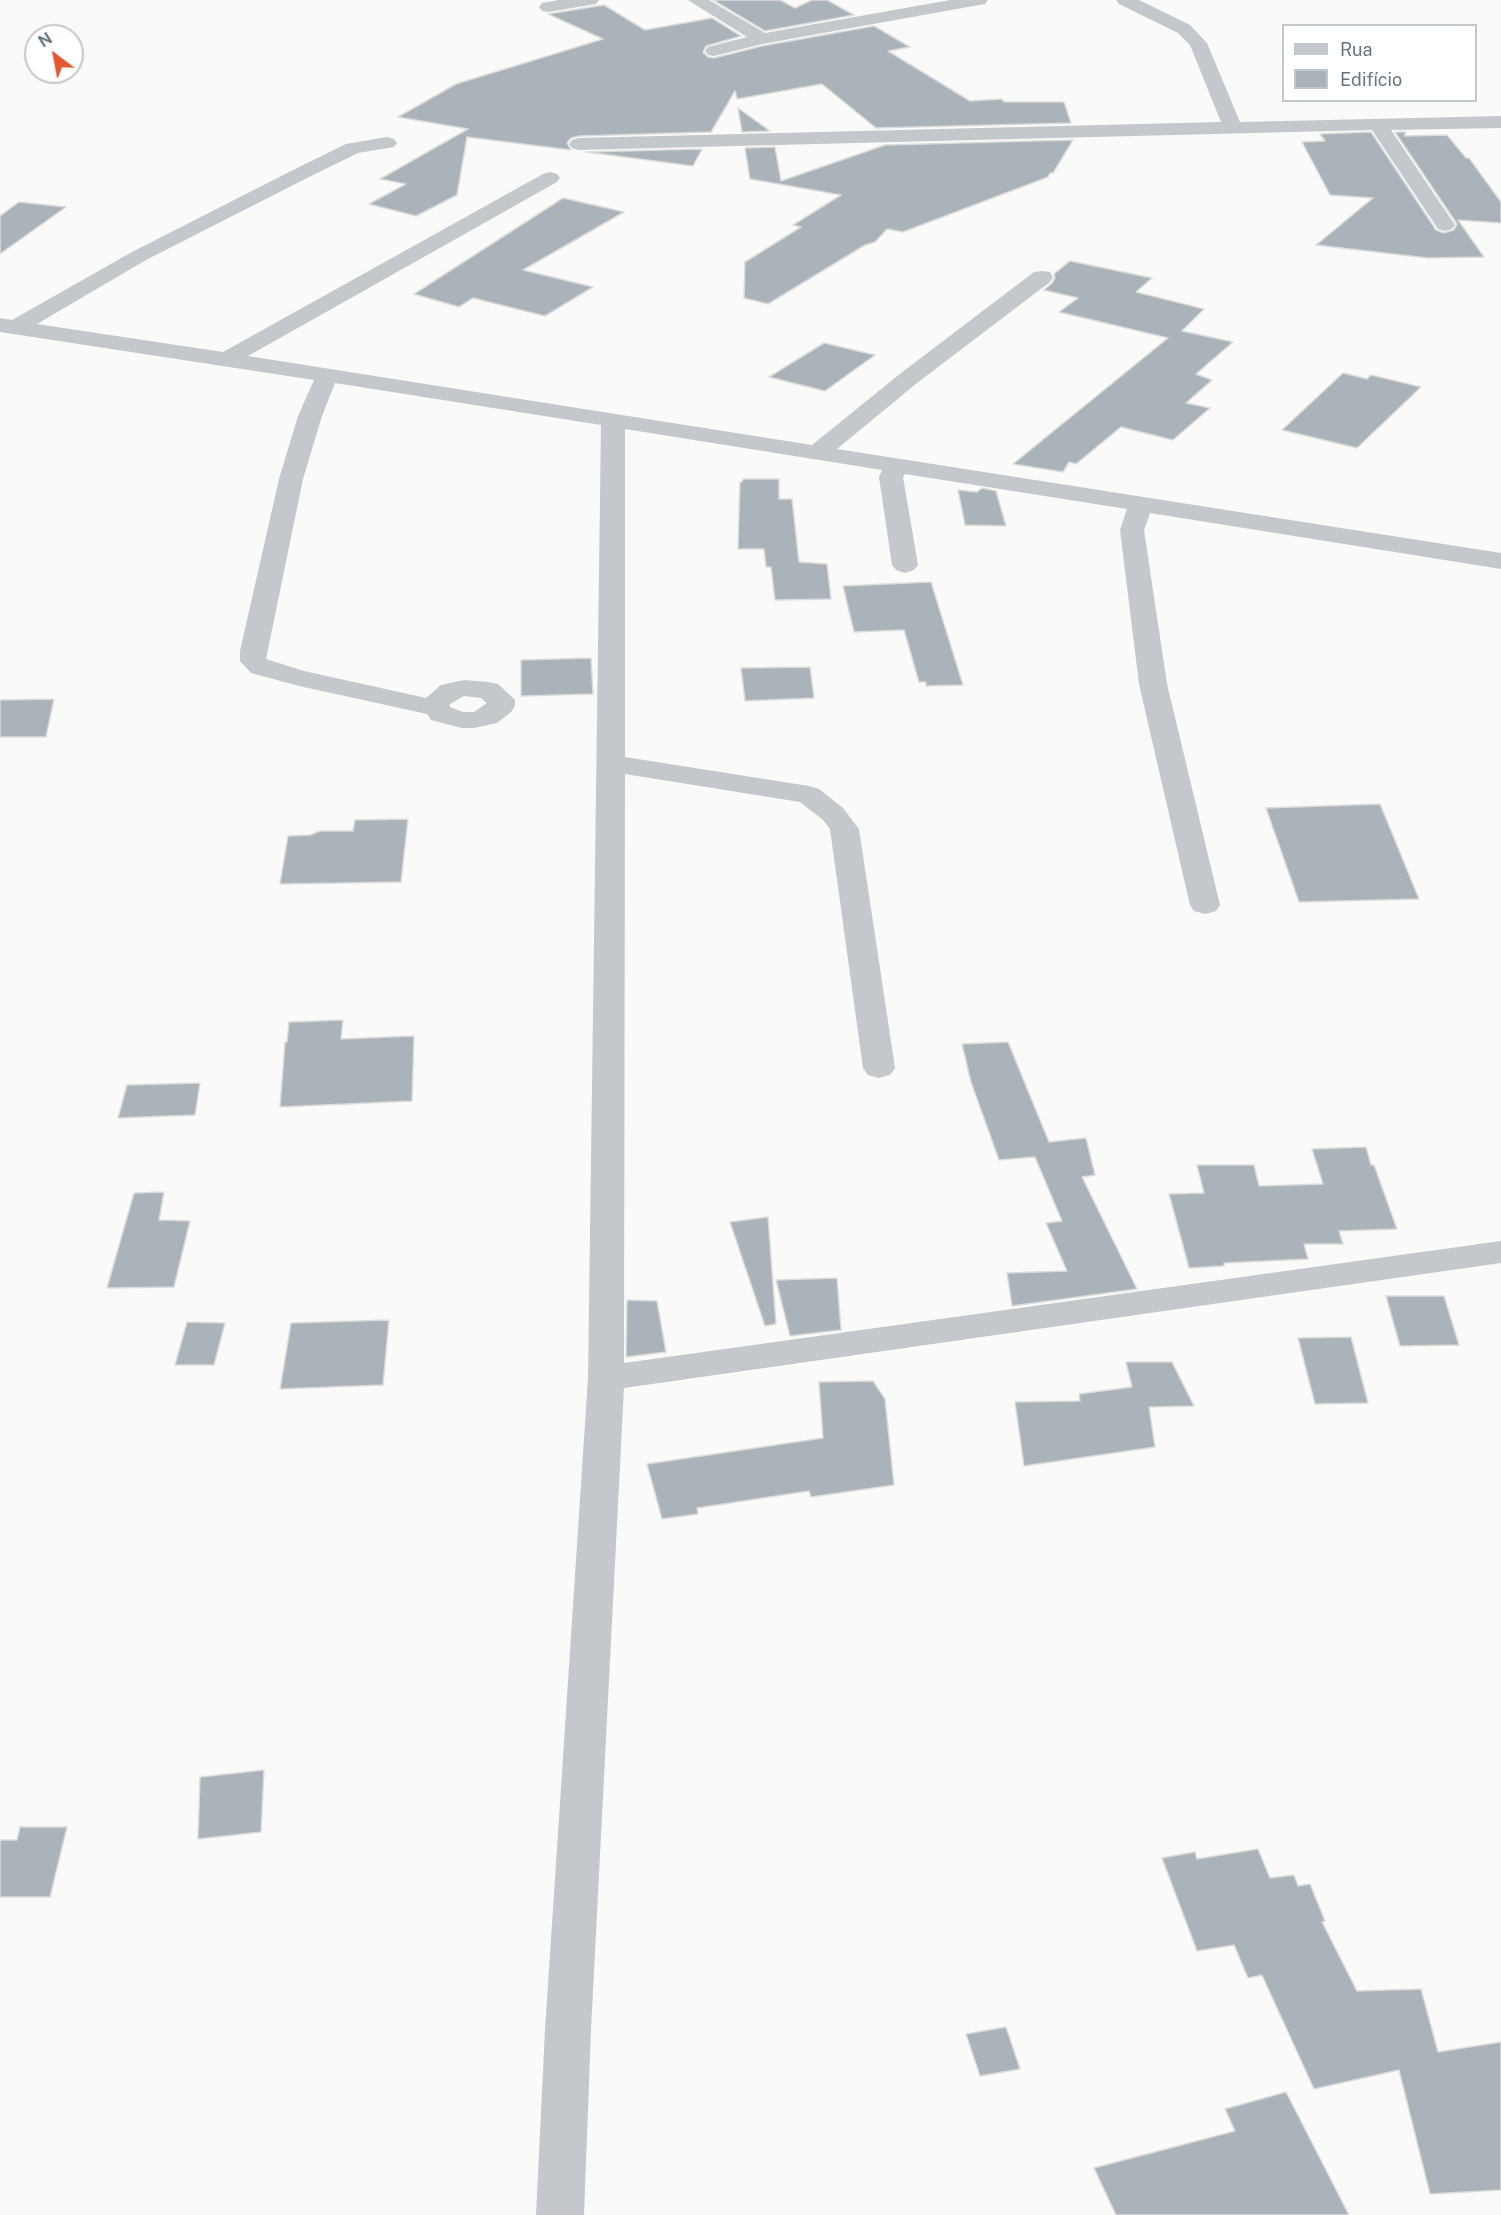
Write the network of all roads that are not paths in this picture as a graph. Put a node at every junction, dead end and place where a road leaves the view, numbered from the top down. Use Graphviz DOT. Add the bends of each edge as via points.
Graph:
graph roads {
  1 [pos="590,0"];
  2 [pos="697,0"];
  3 [pos="979,0"];
  4 [pos="1125,0"];
  5 [pos="548,7"];
  6 [pos="762,39"];
  7 [pos="714,51"];
  8 [pos="1501,122"];
  9 [pos="1378,124"];
  10 [pos="1233,129"];
  11 [pos="387,143"];
  12 [pos="579,144"];
  13 [pos="550,178"];
  14 [pos="1445,225"];
  15 [pos="1042,278"];
  16 [pos="7,326"];
  17 [pos="226,359"];
  18 [pos="327,376"];
  19 [pos="613,421"];
  20 [pos="818,452"];
  21 [pos="897,465"];
  22 [pos="1141,503"];
  23 [pos="1501,561"];
  24 [pos="905,565"];
  25 [pos="436,708"];
  26 [pos="610,764"];
  27 [pos="1205,905"];
  28 [pos="879,1068"];
  29 [pos="1501,1252"];
  30 [pos="606,1378"];
  31 [pos="560,2215"];
  1 -- 5 [label="street"];
  2 -- 6 [label="street"];
  3 -- 6 [label="street"];
  4 -- 10 [label="street" via="1184,29 1198,43"];
  6 -- 7 [label="street"];
  8 -- 9 [label="street"];
  9 -- 10 [label="street"];
  9 -- 14 [label="street"];
  10 -- 12 [label="street"];
  11 -- 16 [label="street" via="353,148"];
  13 -- 17 [label="street"];
  15 -- 20 [label="street"];
  16 -- 17 [label="street"];
  17 -- 18 [label="street"];
  18 -- 19 [label="street"];
  18 -- 25 [label="street" via="291,479 253,661 260,668"];
  19 -- 20 [label="street"];
  19 -- 26 [label="street"];
  20 -- 21 [label="street"];
  21 -- 22 [label="street"];
  21 -- 24 [label="street" via="891,477"];
  22 -- 23 [label="street"];
  22 -- 27 [label="street" via="1132,530 1153,684"];
  26 -- 28 [label="street" via="809,795 833,814 844,829"];
  26 -- 30 [label="street"];
  29 -- 30 [label="street"];
  30 -- 31 [label="street"];
}
